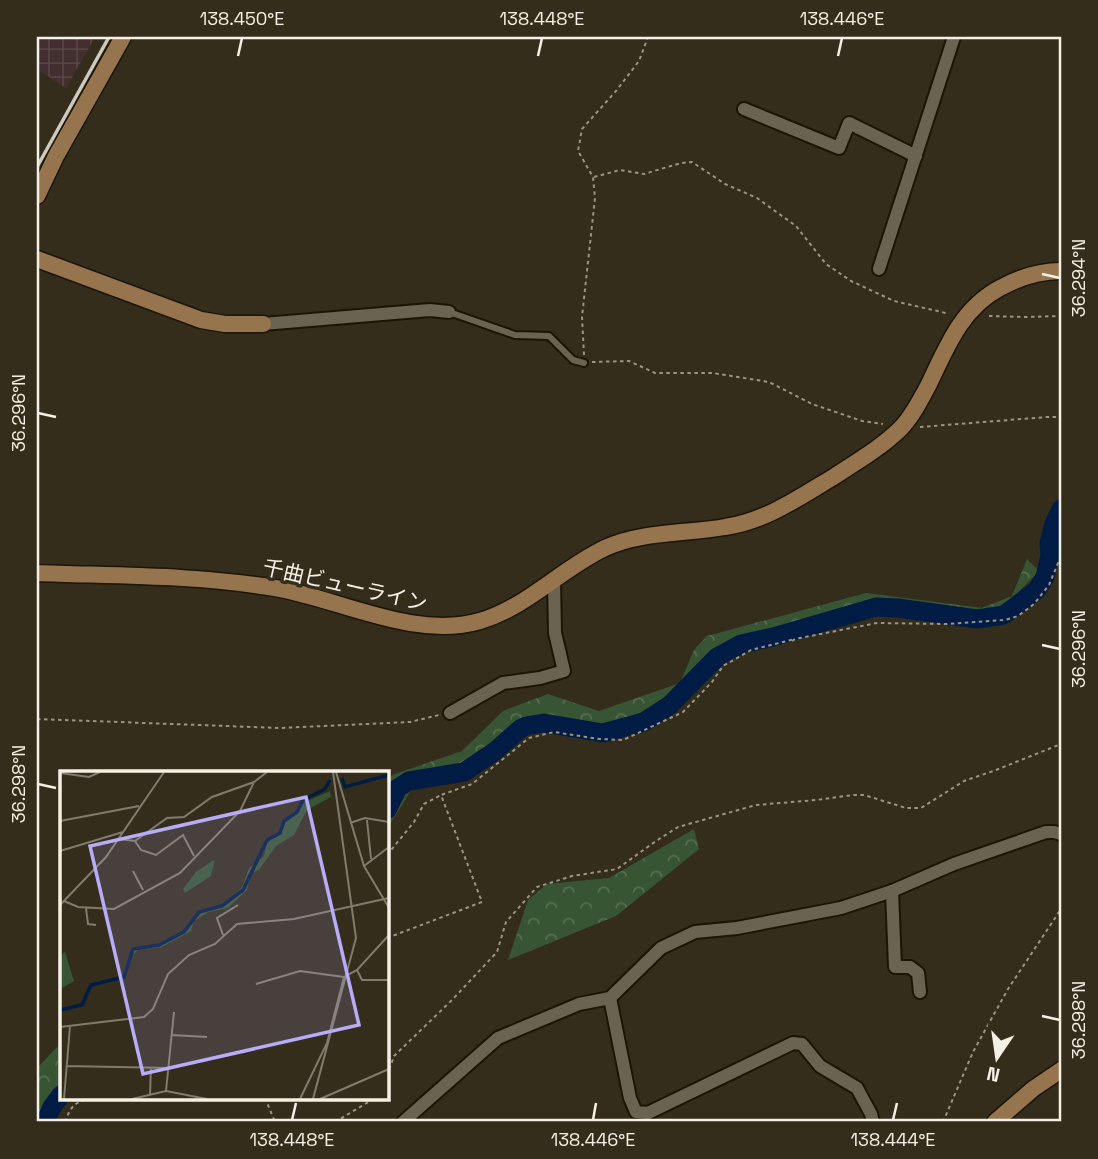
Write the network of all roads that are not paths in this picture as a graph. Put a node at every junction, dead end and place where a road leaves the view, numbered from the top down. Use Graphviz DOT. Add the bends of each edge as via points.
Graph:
graph roads {
  1 [pos="123,37"];
  2 [pos="954,37"];
  3 [pos="744,109"];
  4 [pos="916,156"];
  5 [pos="37,196"];
  6 [pos="37,259"];
  7 [pos="879,269"];
  8 [pos="1061,271"];
  9 [pos="449,312"];
  10 [pos="263,324"];
  11 [pos="584,363"];
  12 [pos="37,573"];
  13 [pos="554,580"];
  14 [pos="450,713"];
  15 [pos="1061,834"];
  16 [pos="892,891"];
  17 [pos="920,992"];
  18 [pos="610,998"];
  19 [pos="1061,1070"];
  20 [pos="402,1122"];
  21 [pos="873,1122"];
  22 [pos="995,1122"];
  1 -- 5 [label="street"];
  2 -- 4 [label="street"];
  3 -- 4 [label="street" via="839,148 849,123"];
  4 -- 7 [label="street"];
  6 -- 10 [label="street" via="201,320"];
  8 -- 13 [label="street, 千曲ビューライン" via="1027,275 975,305 956,328 918,405 902,427 866,457 788,505 744,523 624,541"];
  9 -- 10 [label="street"];
  9 -- 11 [label="lane" via="515,335 549,336 573,360"];
  12 -- 13 [label="street, 千曲ビューライン" via="194,579 277,588 428,626 477,622 529,598"];
  13 -- 14 [label="street" via="555,633 564,671 503,683"];
  15 -- 16 [label="street" via="1046,832"];
  16 -- 17 [label="street" via="895,967 910,967 918,973"];
  16 -- 18 [label="street" via="841,908 695,932 661,948"];
  18 -- 20 [label="street" via="579,1004 498,1038"];
  18 -- 21 [label="street" via="636,1111 648,1113 793,1043 802,1044 820,1066 857,1088"];
  19 -- 22 [label="street"];
}
